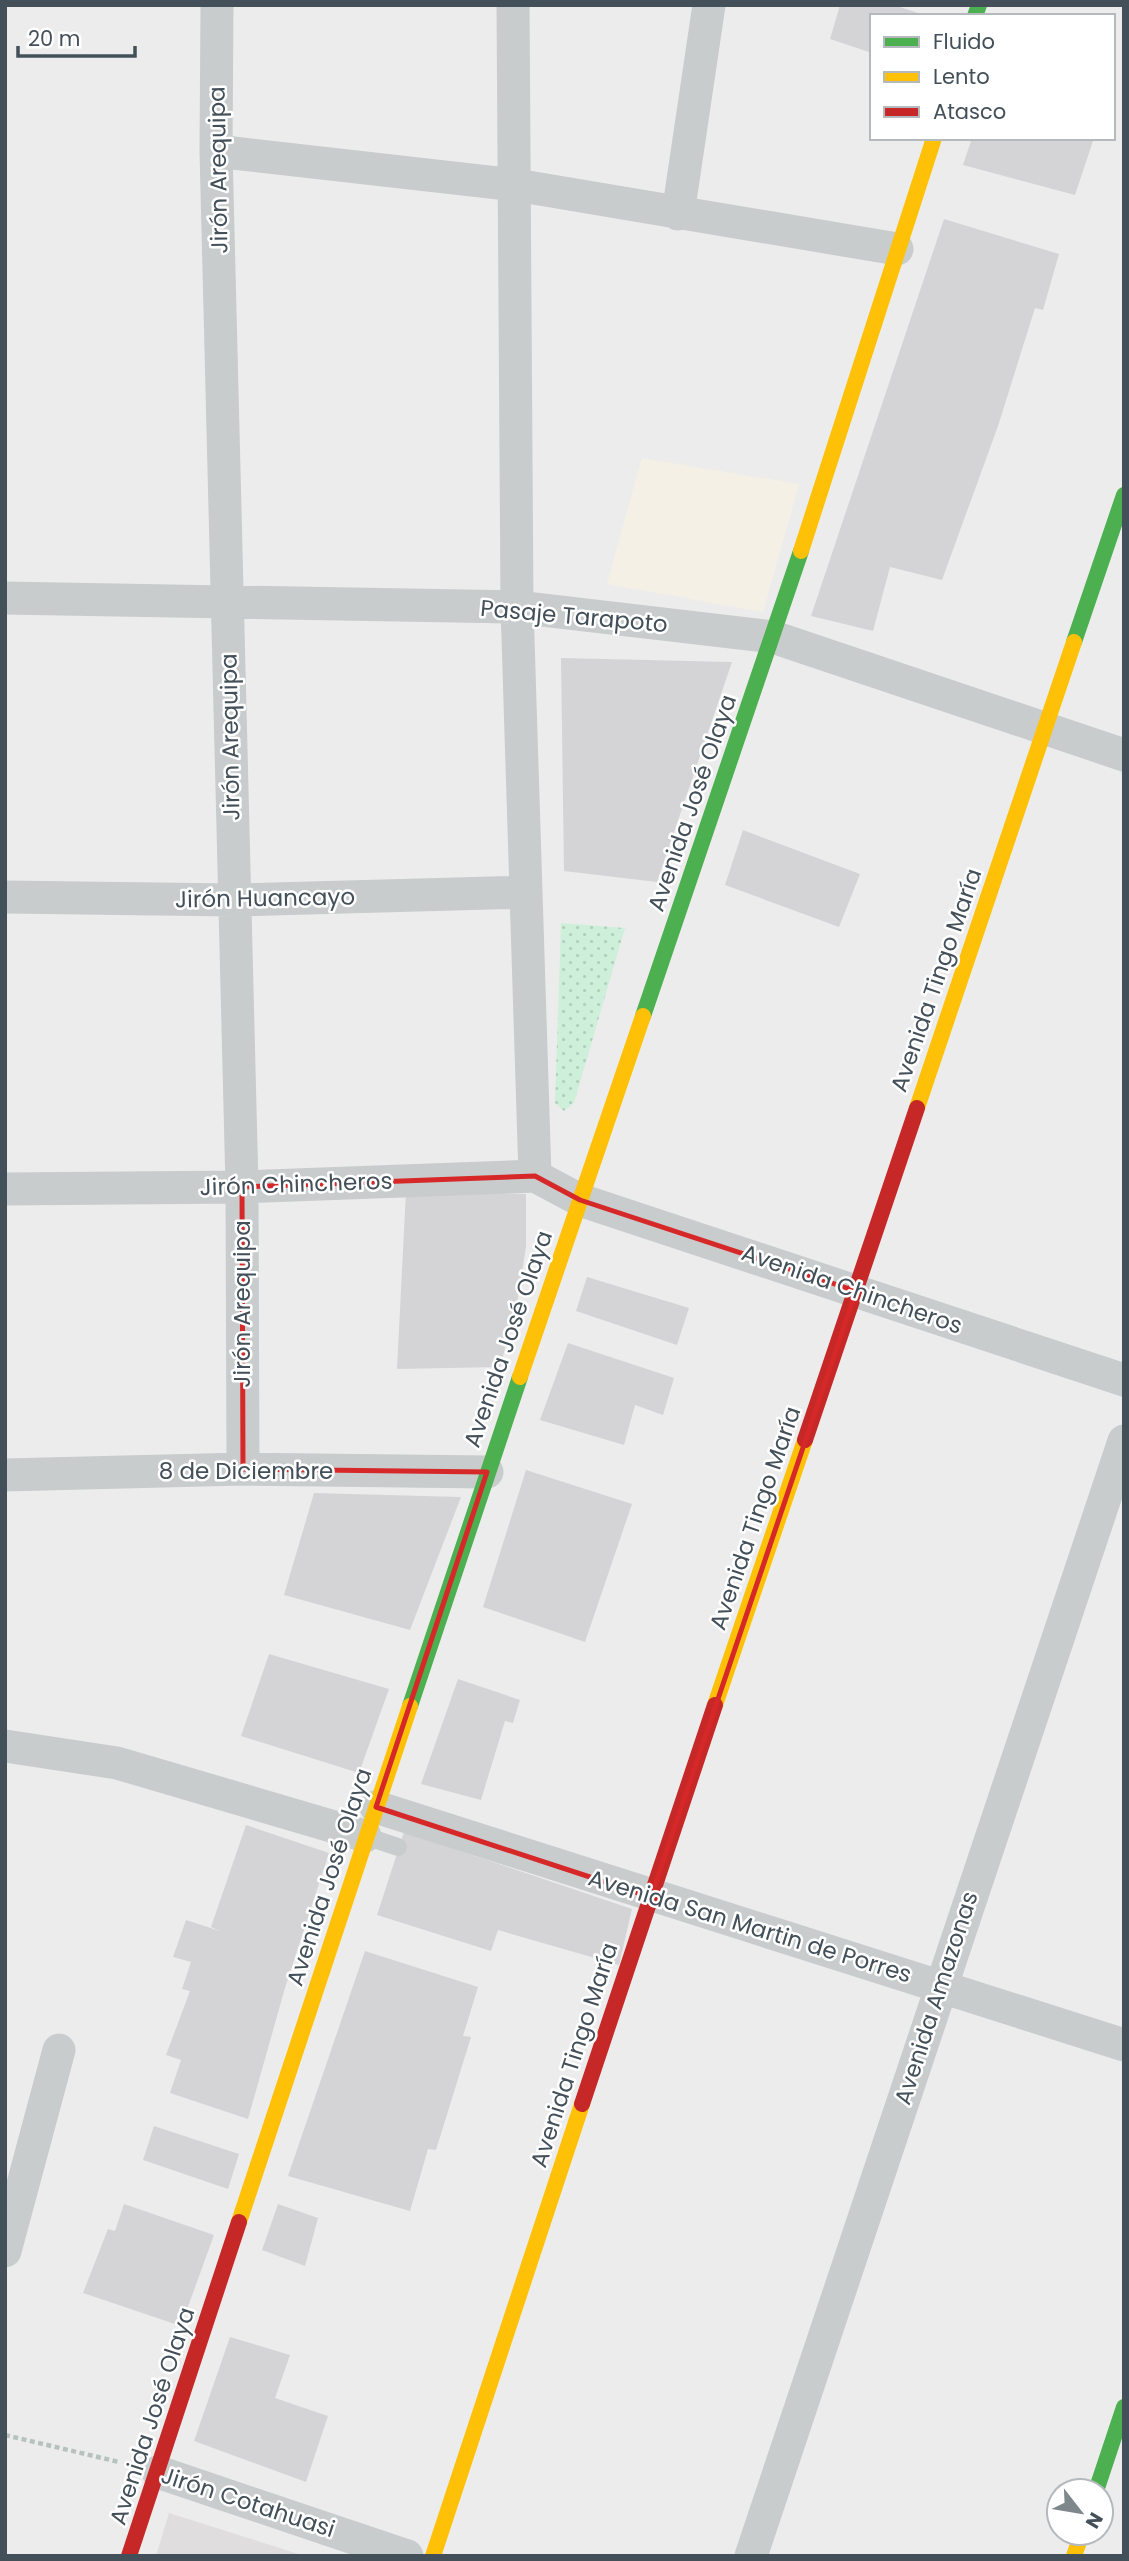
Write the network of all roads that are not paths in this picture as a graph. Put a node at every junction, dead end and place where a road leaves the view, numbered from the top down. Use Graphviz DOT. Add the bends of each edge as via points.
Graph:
graph roads {
  1 [pos="217,5"];
  2 [pos="513,5"];
  3 [pos="709,5"];
  4 [pos="933,140"];
  5 [pos="216,151"];
  6 [pos="516,186"];
  7 [pos="678,214"];
  8 [pos="897,249"];
  9 [pos="1124,495"];
  10 [pos="5,598"];
  11 [pos="226,602"];
  12 [pos="517,607"];
  13 [pos="773,637"];
  14 [pos="1045,728"];
  15 [pos="1124,755"];
  16 [pos="525,891"];
  17 [pos="5,897"];
  18 [pos="234,900"];
  19 [pos="535,1176"];
  20 [pos="242,1187"];
  21 [pos="5,1189"];
  22 [pos="580,1199"];
  23 [pos="856,1291"];
  24 [pos="1124,1380"];
  25 [pos="1124,1441"];
  26 [pos="243,1469"];
  27 [pos="487,1472"];
  28 [pos="5,1475"];
  29 [pos="5,1746"];
  30 [pos="392,1828"];
  31 [pos="651,1897"];
  32 [pos="940,1985"];
  33 [pos="1124,2045"];
  34 [pos="59,2050"];
  35 [pos="5,2251"];
  36 [pos="1124,2407"];
  37 [pos="158,2472"];
  38 [pos="1101,2477"];
  39 [pos="129,2556"];
  40 [pos="407,2556"];
  41 [pos="433,2556"];
  42 [pos="751,2556"];
  1 -- 5 [label="street, Jirón Arequipa"];
  2 -- 6 [label="street"];
  3 -- 7 [label="street"];
  4 -- 8 [label="street, Avenida José Olaya"];
  5 -- 6 [label="street"];
  5 -- 11 [label="street, Jirón Arequipa"];
  6 -- 7 [label="street"];
  6 -- 12 [label="street"];
  7 -- 8 [label="street"];
  8 -- 13 [label="street, Avenida José Olaya"];
  9 -- 14 [label="street, Avenida Tingo María"];
  10 -- 11 [label="street, Pasaje Tarapoto"];
  11 -- 12 [label="street, Pasaje Tarapoto"];
  11 -- 18 [label="street, Jirón Arequipa"];
  12 -- 13 [label="street, Pasaje Tarapoto"];
  12 -- 16 [label="street"];
  13 -- 14 [label="street, Pasaje Tarapoto"];
  13 -- 22 [label="street, Avenida José Olaya"];
  14 -- 15 [label="street, Pasaje Tarapoto"];
  14 -- 23 [label="street, Avenida Tingo María"];
  16 -- 18 [label="street, Jirón Huancayo"];
  16 -- 19 [label="street"];
  17 -- 18 [label="street, Jirón Huancayo"];
  18 -- 20 [label="street, Jirón Arequipa"];
  19 -- 20 [label="street, Jirón Chincheros"];
  19 -- 22 [label="street, Jirón Chincheros"];
  20 -- 21 [label="street, Jirón Chincheros"];
  20 -- 26 [label="street, Jirón Arequipa"];
  22 -- 23 [label="street, Avenida Chincheros"];
  22 -- 27 [label="street, Avenida José Olaya"];
  23 -- 24 [label="street, Avenida Chincheros"];
  23 -- 31 [label="street, Avenida Tingo María"];
  25 -- 32 [label="street, Avenida Amazonas"];
  26 -- 27 [label="street, 8 de Diciembre"];
  26 -- 28 [label="street, 8 de Diciembre"];
  27 -- 30 [label="street, Avenida José Olaya"];
  29 -- 30 [label="street, Avenida San Martin de Porres" via="117,1763"];
  30 -- 31 [label="street, Avenida San Martin de Porres" via="608,1891"];
  30 -- 37 [label="street, Avenida José Olaya"];
  31 -- 32 [label="street, Avenida San Martin de Porres"];
  31 -- 41 [label="street, Avenida Tingo María" via="634,1927"];
  32 -- 33 [label="street, Avenida San Martin de Porres"];
  32 -- 42 [label="street, Avenida Amazonas"];
  34 -- 35 [label="street"];
  36 -- 38 [label="street"];
  37 -- 39 [label="street, Avenida José Olaya"];
  37 -- 40 [label="street, Jirón Cotahuasi"];
}
